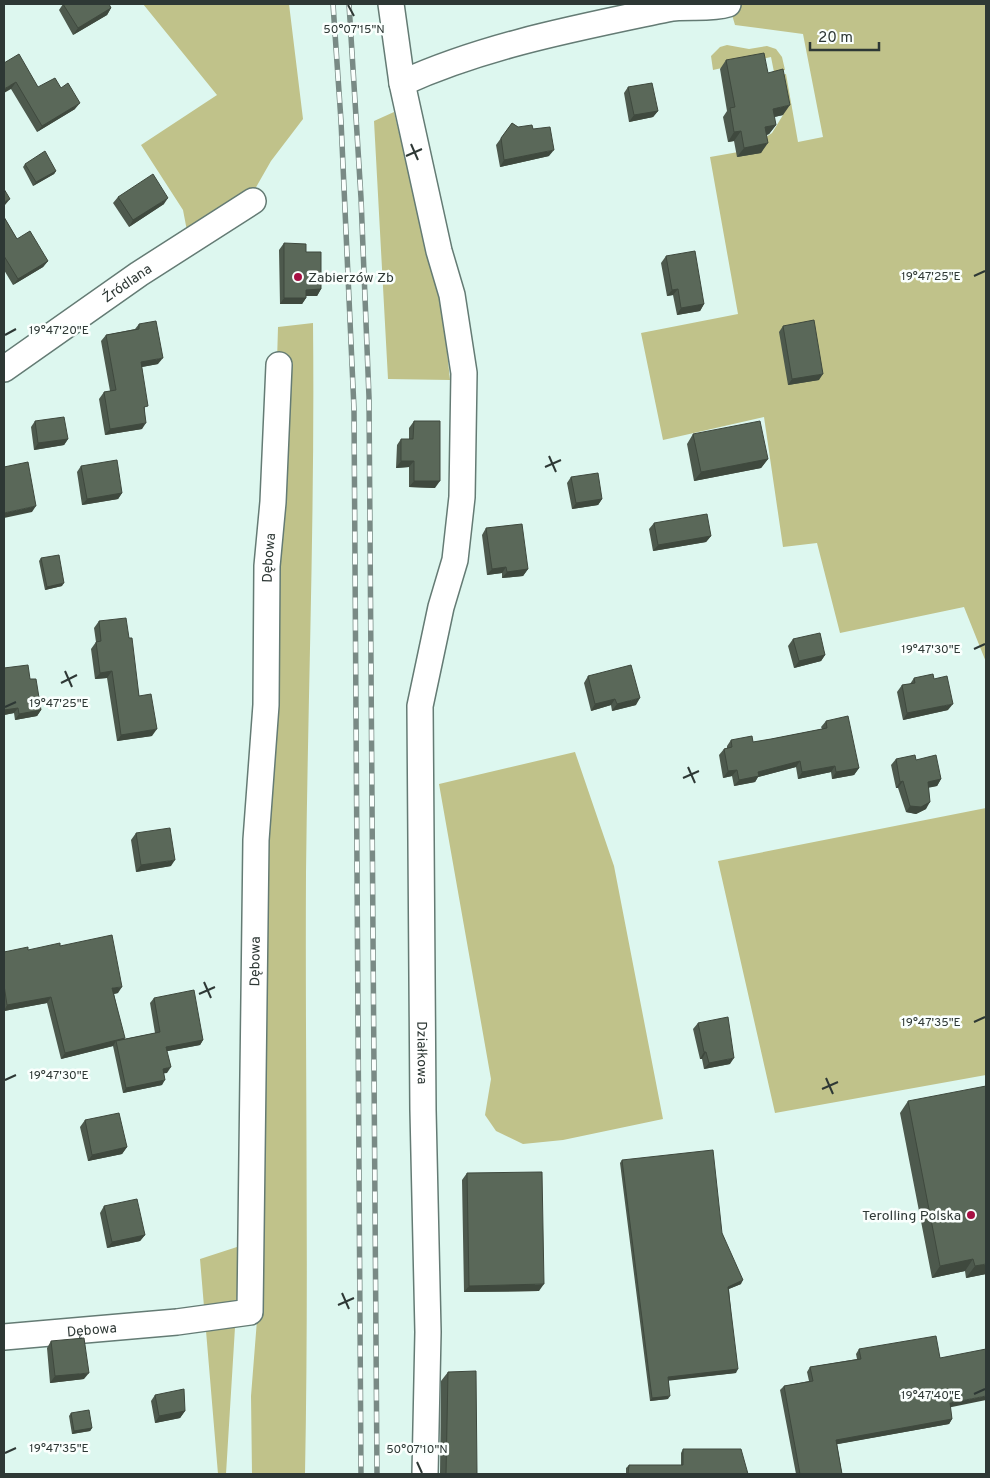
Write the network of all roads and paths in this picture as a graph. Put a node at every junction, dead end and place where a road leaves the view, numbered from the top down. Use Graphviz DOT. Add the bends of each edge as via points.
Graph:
graph roads {
  1 [pos="392,4"];
  2 [pos="728,4"];
  3 [pos="402,83"];
  4 [pos="253,202"];
  5 [pos="279,366"];
  6 [pos="4,369"];
  7 [pos="4,1337"];
  8 [pos="425,1474"];
  1 -- 3 [label="street, Działkowa"];
  2 -- 3 [label="street" via="675,7 512,43"];
  3 -- 8 [label="street, Działkowa" via="439,251 452,295 464,373 462,497 455,560 434,634 420,706 428,1332"];
  4 -- 6 [label="street, Źródlana" via="139,274"];
  5 -- 7 [label="street, Dębowa" via="267,566 266,705 256,840 250,1312 177,1322"];
}
